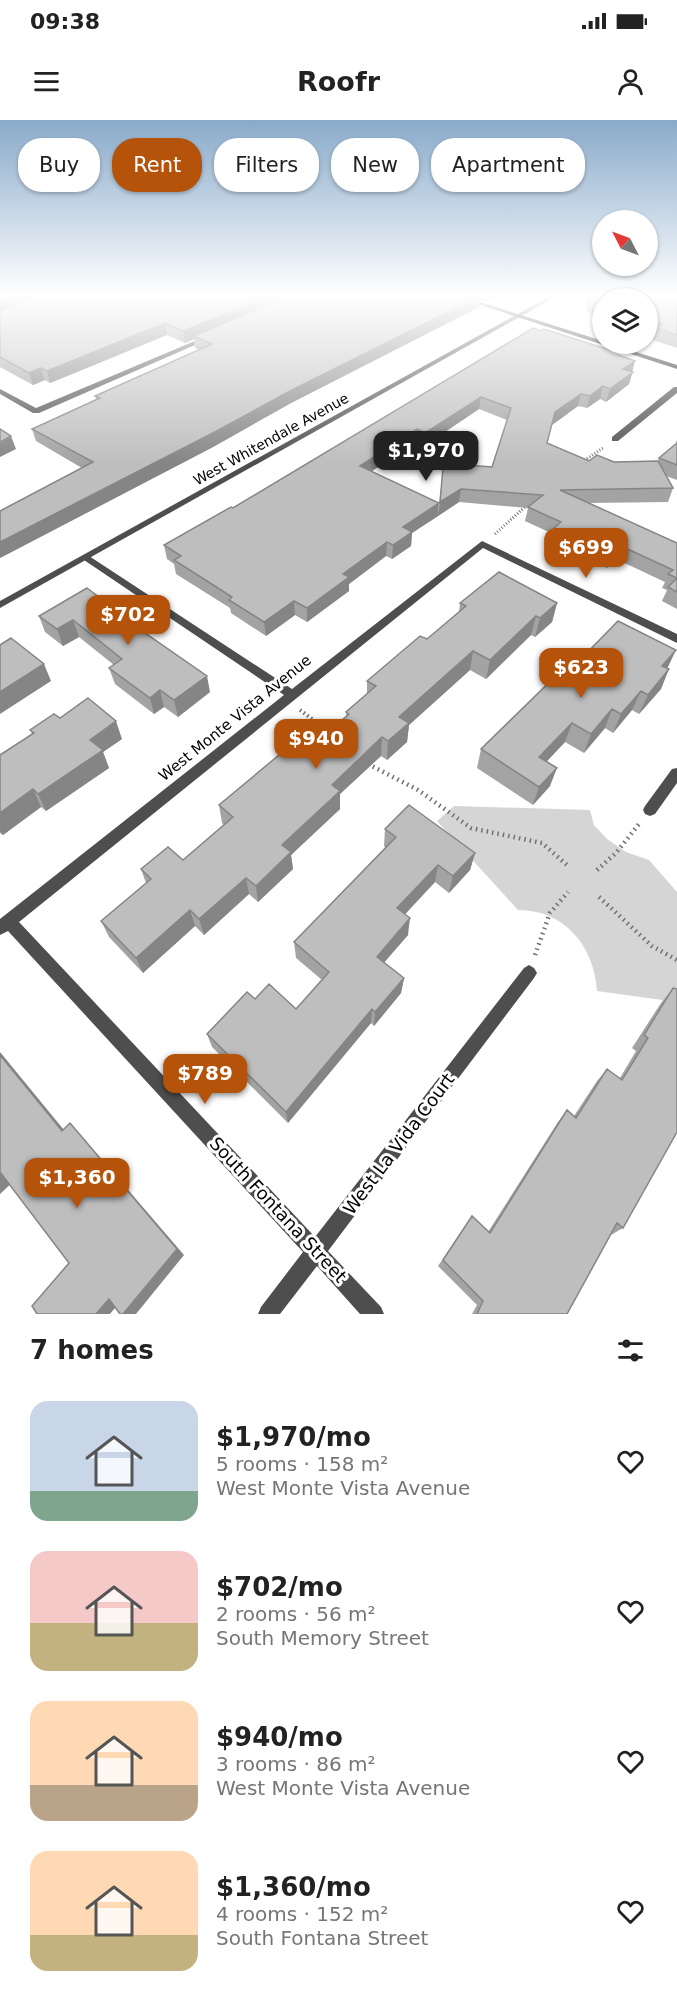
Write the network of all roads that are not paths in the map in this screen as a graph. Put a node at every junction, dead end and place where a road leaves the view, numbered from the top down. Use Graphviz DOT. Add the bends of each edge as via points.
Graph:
graph roads {
  1 [pos="176,352"];
  2 [pos="455,352"];
  3 [pos="637,354"];
  4 [pos="677,367"];
  5 [pos="677,389"];
  6 [pos="0,391"];
  7 [pos="615,439"];
  8 [pos="86,558"];
  9 [pos="0,606"];
  10 [pos="677,639"];
  11 [pos="291,694"];
  12 [pos="677,773"];
  13 [pos="650,810"];
  14 [pos="4,924"];
  15 [pos="529,973"];
  16 [pos="317,1252"];
  17 [pos="268,1314"];
  18 [pos="374,1314"];
  1 -- 6 [label="street" via="36,411"];
  2 -- 8 [label="street, West Whitendale Avenue"];
  3 -- 4 [label="main road"];
  5 -- 7 [label="street"];
  8 -- 9 [label="street, West Whitendale Avenue"];
  8 -- 11 [label="street"];
  10 -- 11 [label="street, West Monte Vista Avenue" via="482,544"];
  11 -- 14 [label="street, West Monte Vista Avenue"];
  12 -- 13 [label="street"];
  14 -- 16 [label="street, South Fontana Street"];
  15 -- 16 [label="street, West La Vida Court"];
  16 -- 17 [label="street, West La Vida Court"];
  16 -- 18 [label="street, South Fontana Street"];
}
